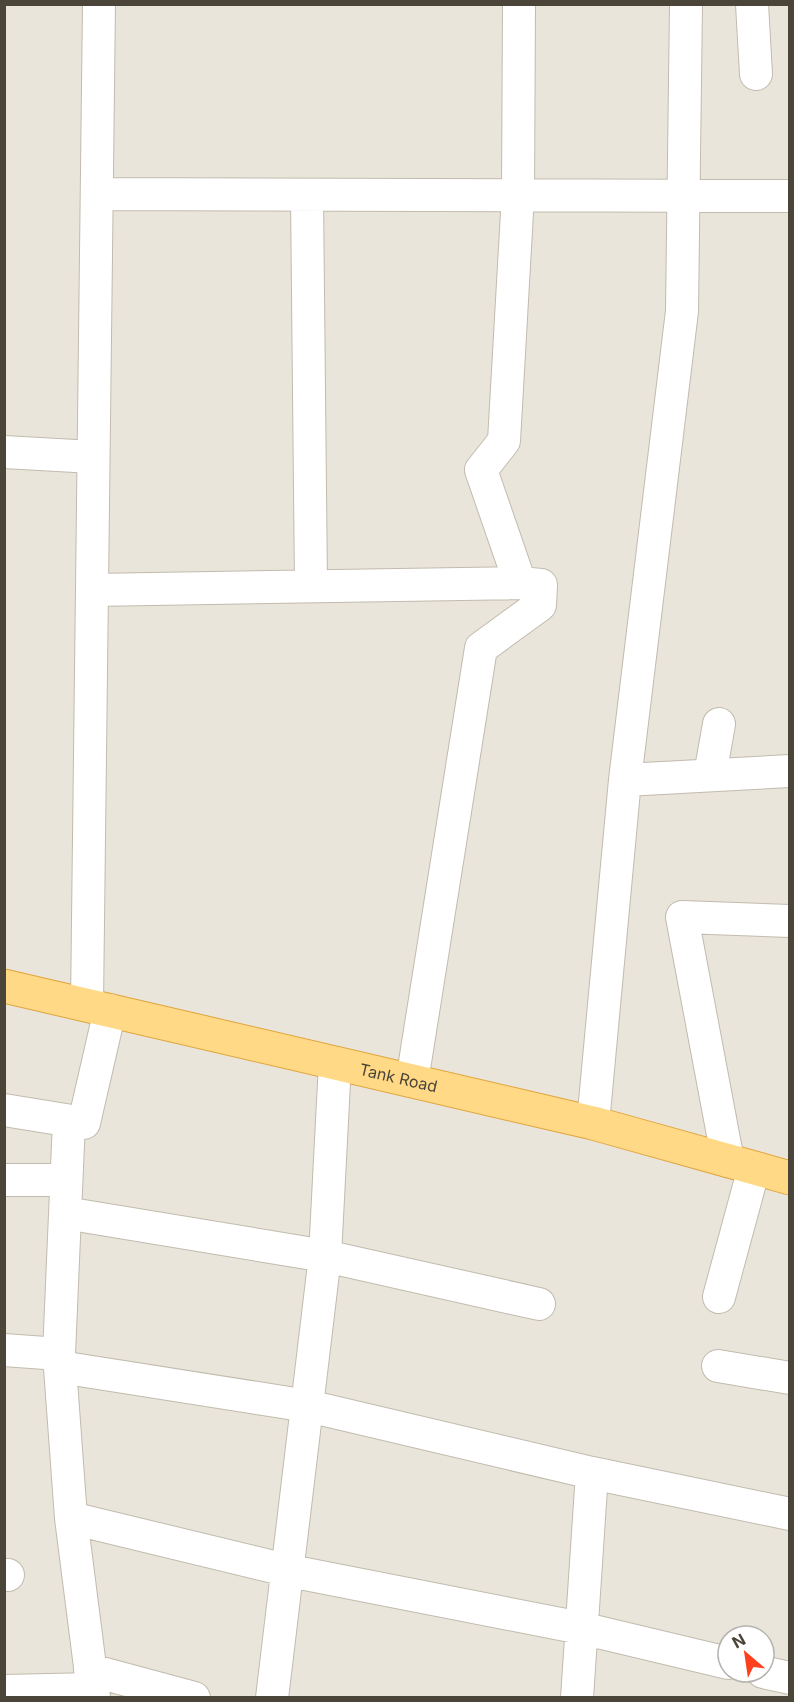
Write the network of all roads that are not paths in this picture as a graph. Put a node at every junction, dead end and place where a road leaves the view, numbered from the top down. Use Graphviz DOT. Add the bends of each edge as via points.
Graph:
graph roads {
  1 [pos="99,4"];
  2 [pos="519,4"];
  3 [pos="686,4"];
  4 [pos="752,4"];
  5 [pos="756,74"];
  6 [pos="97,194"];
  7 [pos="307,195"];
  8 [pos="518,195"];
  9 [pos="684,195"];
  10 [pos="789,196"];
  11 [pos="4,452"];
  12 [pos="93,457"];
  13 [pos="520,583"];
  14 [pos="311,586"];
  15 [pos="92,590"];
  16 [pos="719,724"];
  17 [pos="789,771"];
  18 [pos="710,775"];
  19 [pos="625,780"];
  20 [pos="789,921"];
  21 [pos="4,986"];
  22 [pos="99,1008"];
  23 [pos="335,1063"];
  24 [pos="412,1081"];
  25 [pos="4,1110"];
  26 [pos="69,1121"];
  27 [pos="593,1123"];
  28 [pos="741,1165"];
  29 [pos="789,1178"];
  30 [pos="4,1180"];
  31 [pos="64,1180"];
  32 [pos="65,1213"];
  33 [pos="325,1256"];
  34 [pos="719,1297"];
  35 [pos="539,1304"];
  36 [pos="4,1350"];
  37 [pos="60,1360"];
  38 [pos="717,1366"];
  39 [pos="789,1378"];
  40 [pos="308,1406"];
  41 [pos="592,1473"];
  42 [pos="789,1514"];
  43 [pos="71,1518"];
  44 [pos="290,1571"];
  45 [pos="581,1628"];
  46 [pos="716,1661"];
  47 [pos="93,1686"];
  48 [pos="4,1690"];
  49 [pos="194,1698"];
  50 [pos="272,1698"];
  51 [pos="577,1698"];
  1 -- 6 [label="street"];
  2 -- 8 [label="street"];
  3 -- 9 [label="street"];
  4 -- 5 [label="street"];
  6 -- 7 [label="street"];
  6 -- 12 [label="street"];
  7 -- 8 [label="street"];
  7 -- 14 [label="street"];
  8 -- 9 [label="street"];
  8 -- 13 [label="street" via="504,441 481,470"];
  9 -- 10 [label="street"];
  9 -- 19 [label="street" via="682,311"];
  11 -- 12 [label="street"];
  12 -- 15 [label="street"];
  13 -- 14 [label="street"];
  13 -- 24 [label="street" via="541,585 540,605 481,648"];
  14 -- 15 [label="street"];
  15 -- 22 [label="street"];
  16 -- 18 [label="street"];
  17 -- 18 [label="street"];
  18 -- 19 [label="street"];
  19 -- 27 [label="street"];
  20 -- 28 [label="street" via="682,917"];
  21 -- 22 [label="highway, Tank Road"];
  22 -- 23 [label="highway, Tank Road"];
  22 -- 26 [label="street" via="84,1123"];
  23 -- 24 [label="highway, Tank Road"];
  23 -- 33 [label="street"];
  24 -- 27 [label="highway, Tank Road"];
  25 -- 26 [label="street"];
  26 -- 31 [label="street"];
  27 -- 28 [label="highway, Tank Road"];
  28 -- 29 [label="highway, Tank Road"];
  28 -- 34 [label="street"];
  30 -- 31 [label="street"];
  31 -- 32 [label="street"];
  32 -- 33 [label="street"];
  32 -- 37 [label="street"];
  33 -- 35 [label="street"];
  33 -- 40 [label="street"];
  36 -- 37 [label="street"];
  37 -- 40 [label="street"];
  37 -- 43 [label="street"];
  38 -- 39 [label="street"];
  40 -- 41 [label="street"];
  40 -- 44 [label="street"];
  41 -- 42 [label="street"];
  41 -- 45 [label="street"];
  43 -- 44 [label="street"];
  43 -- 47 [label="street"];
  44 -- 45 [label="street"];
  44 -- 50 [label="street"];
  45 -- 46 [label="street"];
  45 -- 51 [label="street"];
  47 -- 48 [label="street"];
  47 -- 49 [label="street"];
}
